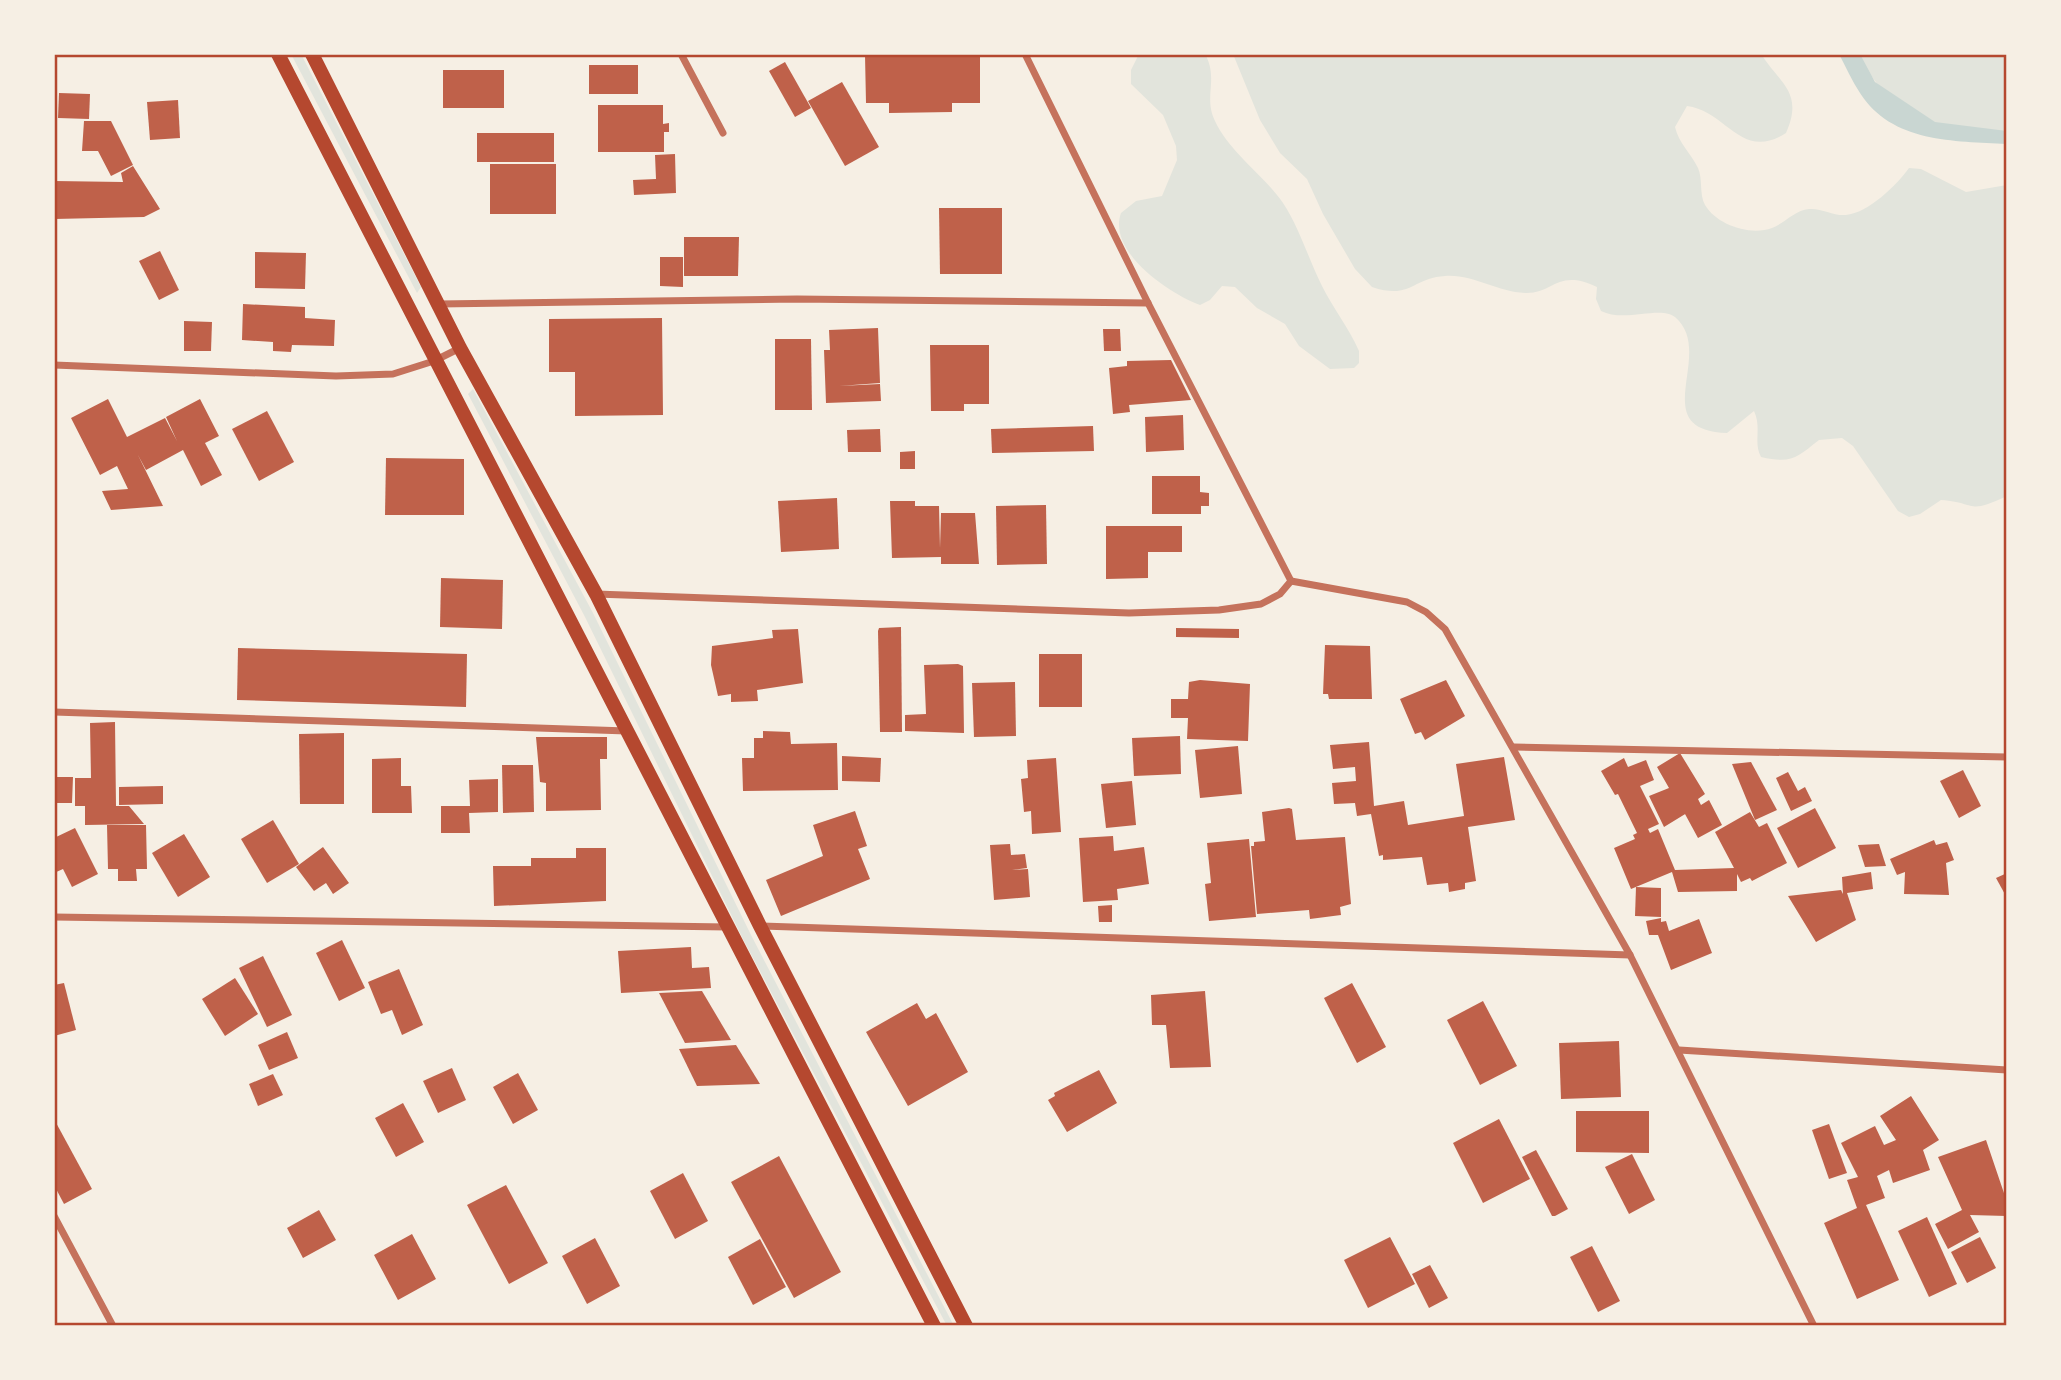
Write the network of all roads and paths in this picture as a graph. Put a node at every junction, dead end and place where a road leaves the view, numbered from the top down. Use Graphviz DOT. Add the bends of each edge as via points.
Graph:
graph roads {
  1 [pos="278,54"];
  2 [pos="312,54"];
  3 [pos="681,54"];
  4 [pos="1025,54"];
  5 [pos="723,132"];
  6 [pos="1148,303"];
  7 [pos="439,304"];
  8 [pos="460,348"];
  9 [pos="434,361"];
  10 [pos="54,365"];
  11 [pos="1291,581"];
  12 [pos="596,594"];
  13 [pos="54,712"];
  14 [pos="627,732"];
  15 [pos="1514,747"];
  16 [pos="2007,757"];
  17 [pos="54,917"];
  18 [pos="760,926"];
  19 [pos="728,927"];
  20 [pos="1630,956"];
  21 [pos="1679,1050"];
  22 [pos="2007,1070"];
  23 [pos="54,1216"];
  24 [pos="113,1326"];
  25 [pos="934,1326"];
  26 [pos="966,1326"];
  27 [pos="1814,1326"];
  1 -- 9 [label="main road"];
  2 -- 7 [label="main road"];
  3 -- 5 [label="street"];
  4 -- 6 [label="street"];
  6 -- 7 [label="street" via="797,299"];
  6 -- 11 [label="street"];
  7 -- 8 [label="main road"];
  8 -- 9 [label="street"];
  8 -- 12 [label="main road"];
  9 -- 10 [label="street" via="393,374 336,376"];
  9 -- 14 [label="main road"];
  11 -- 12 [label="street" via="1280,594 1261,604 1129,613"];
  11 -- 15 [label="street" via="1407,602 1426,612 1446,629"];
  12 -- 18 [label="main road"];
  13 -- 14 [label="street"];
  14 -- 19 [label="main road"];
  15 -- 16 [label="street"];
  15 -- 20 [label="street"];
  17 -- 19 [label="street"];
  18 -- 20 [label="street"];
  18 -- 26 [label="main road"];
  19 -- 25 [label="main road"];
  20 -- 21 [label="street"];
  21 -- 22 [label="street"];
  21 -- 27 [label="street"];
  23 -- 24 [label="street"];
}
